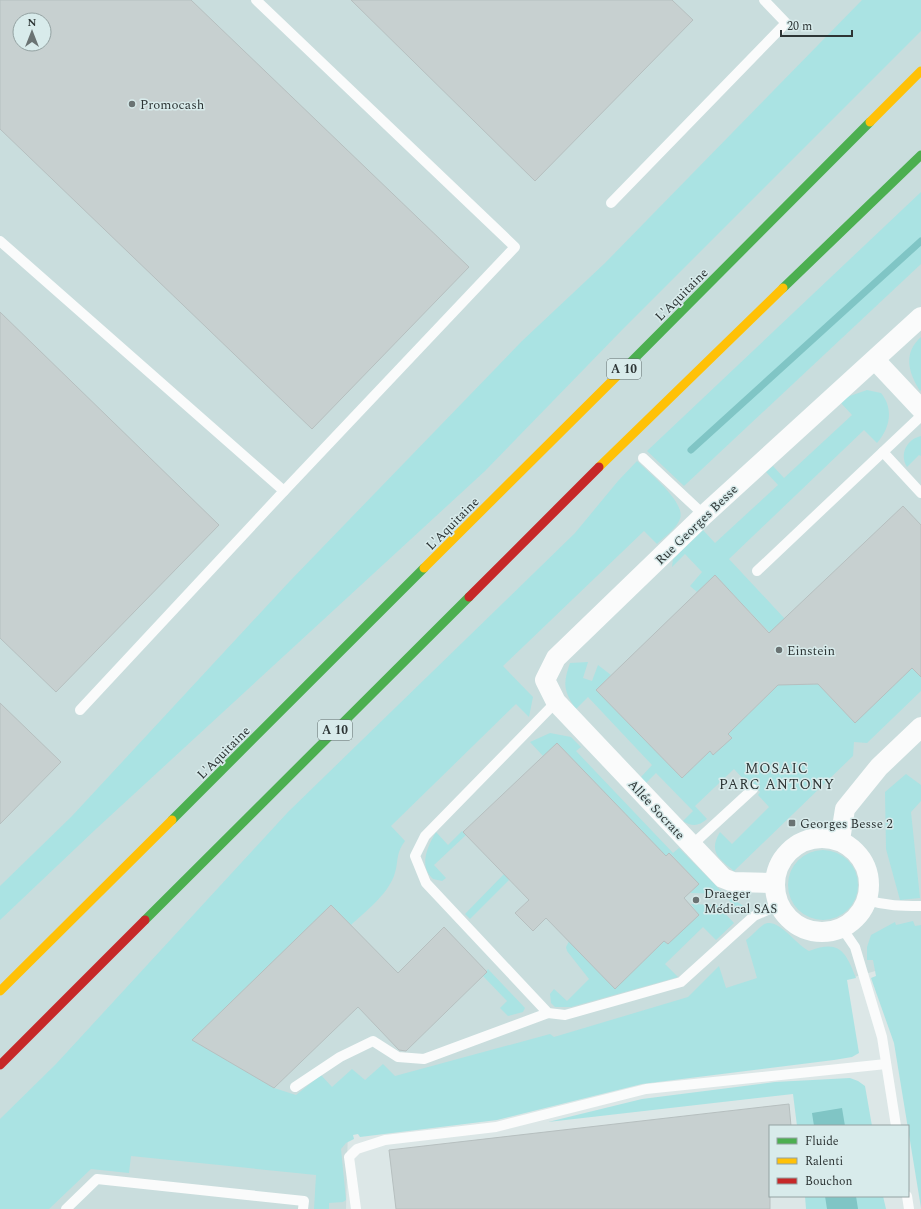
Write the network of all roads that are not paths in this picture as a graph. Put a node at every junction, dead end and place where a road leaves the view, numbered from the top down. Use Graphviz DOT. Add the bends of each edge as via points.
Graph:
graph roads {
  1 [pos="256,0"];
  2 [pos="764,0"];
  3 [pos="921,72"];
  4 [pos="921,155"];
  5 [pos="611,203"];
  6 [pos="0,241"];
  7 [pos="921,317"];
  8 [pos="875,360"];
  9 [pos="921,408"];
  10 [pos="921,416"];
  11 [pos="883,452"];
  12 [pos="643,458"];
  13 [pos="284,491"];
  14 [pos="921,493"];
  15 [pos="704,515"];
  16 [pos="757,571"];
  17 [pos="556,702"];
  18 [pos="80,710"];
  19 [pos="921,727"];
  20 [pos="753,789"];
  21 [pos="840,840"];
  22 [pos="692,845"];
  23 [pos="774,883"];
  24 [pos="867,900"];
  25 [pos="779,906"];
  26 [pos="921,906"];
  27 [pos="842,928"];
  28 [pos="0,991"];
  29 [pos="548,1013"];
  30 [pos="886,1064"];
  31 [pos="0,1065"];
  32 [pos="295,1087"];
  33 [pos="896,1125"];
  34 [pos="907,1197"];
  35 [pos="66,1209"];
  36 [pos="303,1209"];
  37 [pos="356,1209"];
  38 [pos="909,1209"];
  1 -- 13 [label="lane" via="515,247"];
  2 -- 5 [label="lane" via="786,23"];
  3 -- 28 [label="highway, L'Aquitaine / A 10"];
  4 -- 31 [label="highway, A 10" via="670,396"];
  6 -- 13 [label="lane"];
  7 -- 8 [label="street, Rue Georges Besse"];
  8 -- 9 [label="street"];
  8 -- 15 [label="street, Rue Georges Besse"];
  10 -- 11 [label="lane"];
  11 -- 14 [label="lane"];
  11 -- 16 [label="lane"];
  12 -- 15 [label="lane"];
  13 -- 18 [label="lane"];
  15 -- 17 [label="street, Rue Georges Besse" via="556,658 546,680"];
  17 -- 22 [label="street, Allée Socrate"];
  17 -- 29 [label="lane" via="425,836 415,856 426,883"];
  19 -- 21 [label="street" via="879,767 845,808"];
  20 -- 22 [label="lane"];
  21 -- 23 [label="street" via="814,838 791,849 782,858 776,870"];
  21 -- 24 [label="street" via="862,859 868,872 870,886"];
  22 -- 23 [label="street, Allée Socrate" via="722,878 733,882"];
  23 -- 25 [label="street"];
  24 -- 26 [label="lane" via="891,906"];
  24 -- 27 [label="street" via="853,921"];
  25 -- 27 [label="street" via="799,927 828,932"];
  25 -- 29 [label="lane" via="754,916 681,982 565,1015"];
  27 -- 30 [label="lane" via="855,947 882,1037"];
  29 -- 32 [label="lane" via="424,1058 398,1057 373,1041 340,1057"];
  30 -- 33 [label="lane"];
  30 -- 37 [label="lane" via="646,1089 496,1127 385,1140 357,1149 349,1157"];
  34 -- 38 [label="lane"];
  35 -- 36 [label="lane" via="97,1179 304,1201"];
}
